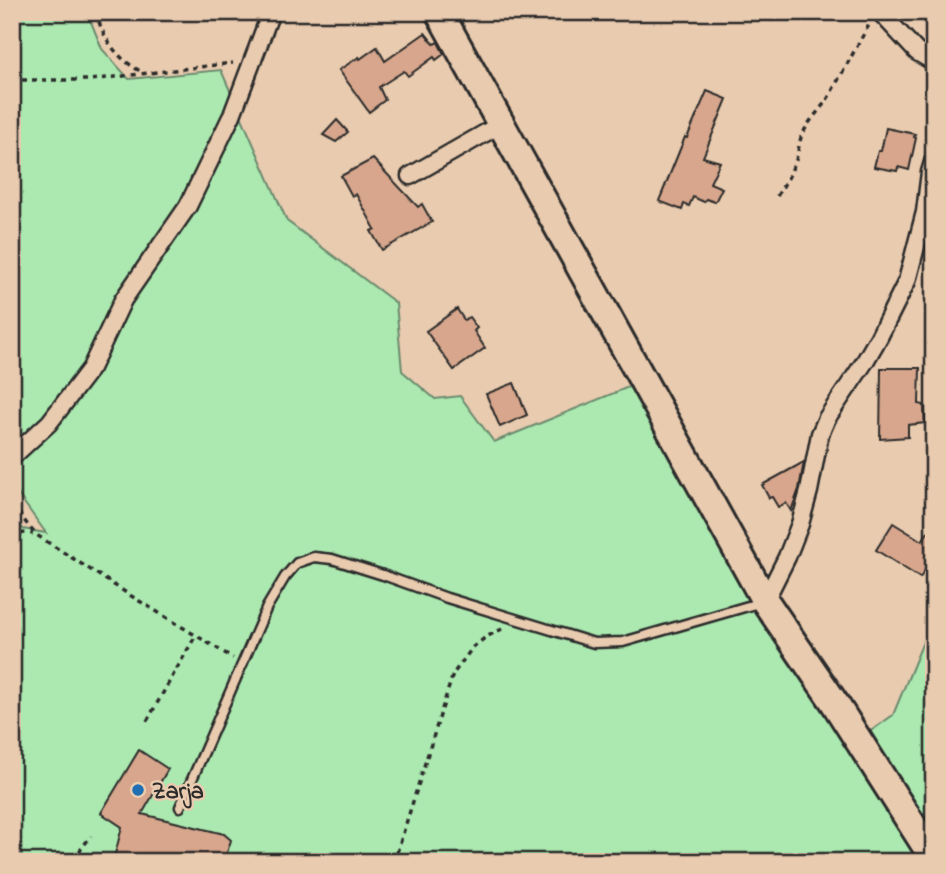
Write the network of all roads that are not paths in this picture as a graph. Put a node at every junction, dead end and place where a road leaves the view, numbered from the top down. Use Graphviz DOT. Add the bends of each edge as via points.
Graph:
graph roads {
  1 [pos="271,12"];
  2 [pos="439,12"];
  3 [pos="876,16"];
  4 [pos="934,62"];
  5 [pos="501,124"];
  6 [pos="934,159"];
  7 [pos="410,176"];
  8 [pos="12,457"];
  9 [pos="765,601"];
  10 [pos="180,807"];
  11 [pos="934,859"];
  1 -- 8 [label="street" via="232,115 188,206 123,300 90,369 49,423"];
  2 -- 5 [label="main road"];
  3 -- 4 [label="street"];
  5 -- 7 [label="street"];
  5 -- 9 [label="main road"];
  6 -- 9 [label="street" via="907,281 820,434 800,524"];
  9 -- 10 [label="lane" via="623,642 594,643 314,557 297,563 267,607"];
  9 -- 11 [label="main road"];
}
